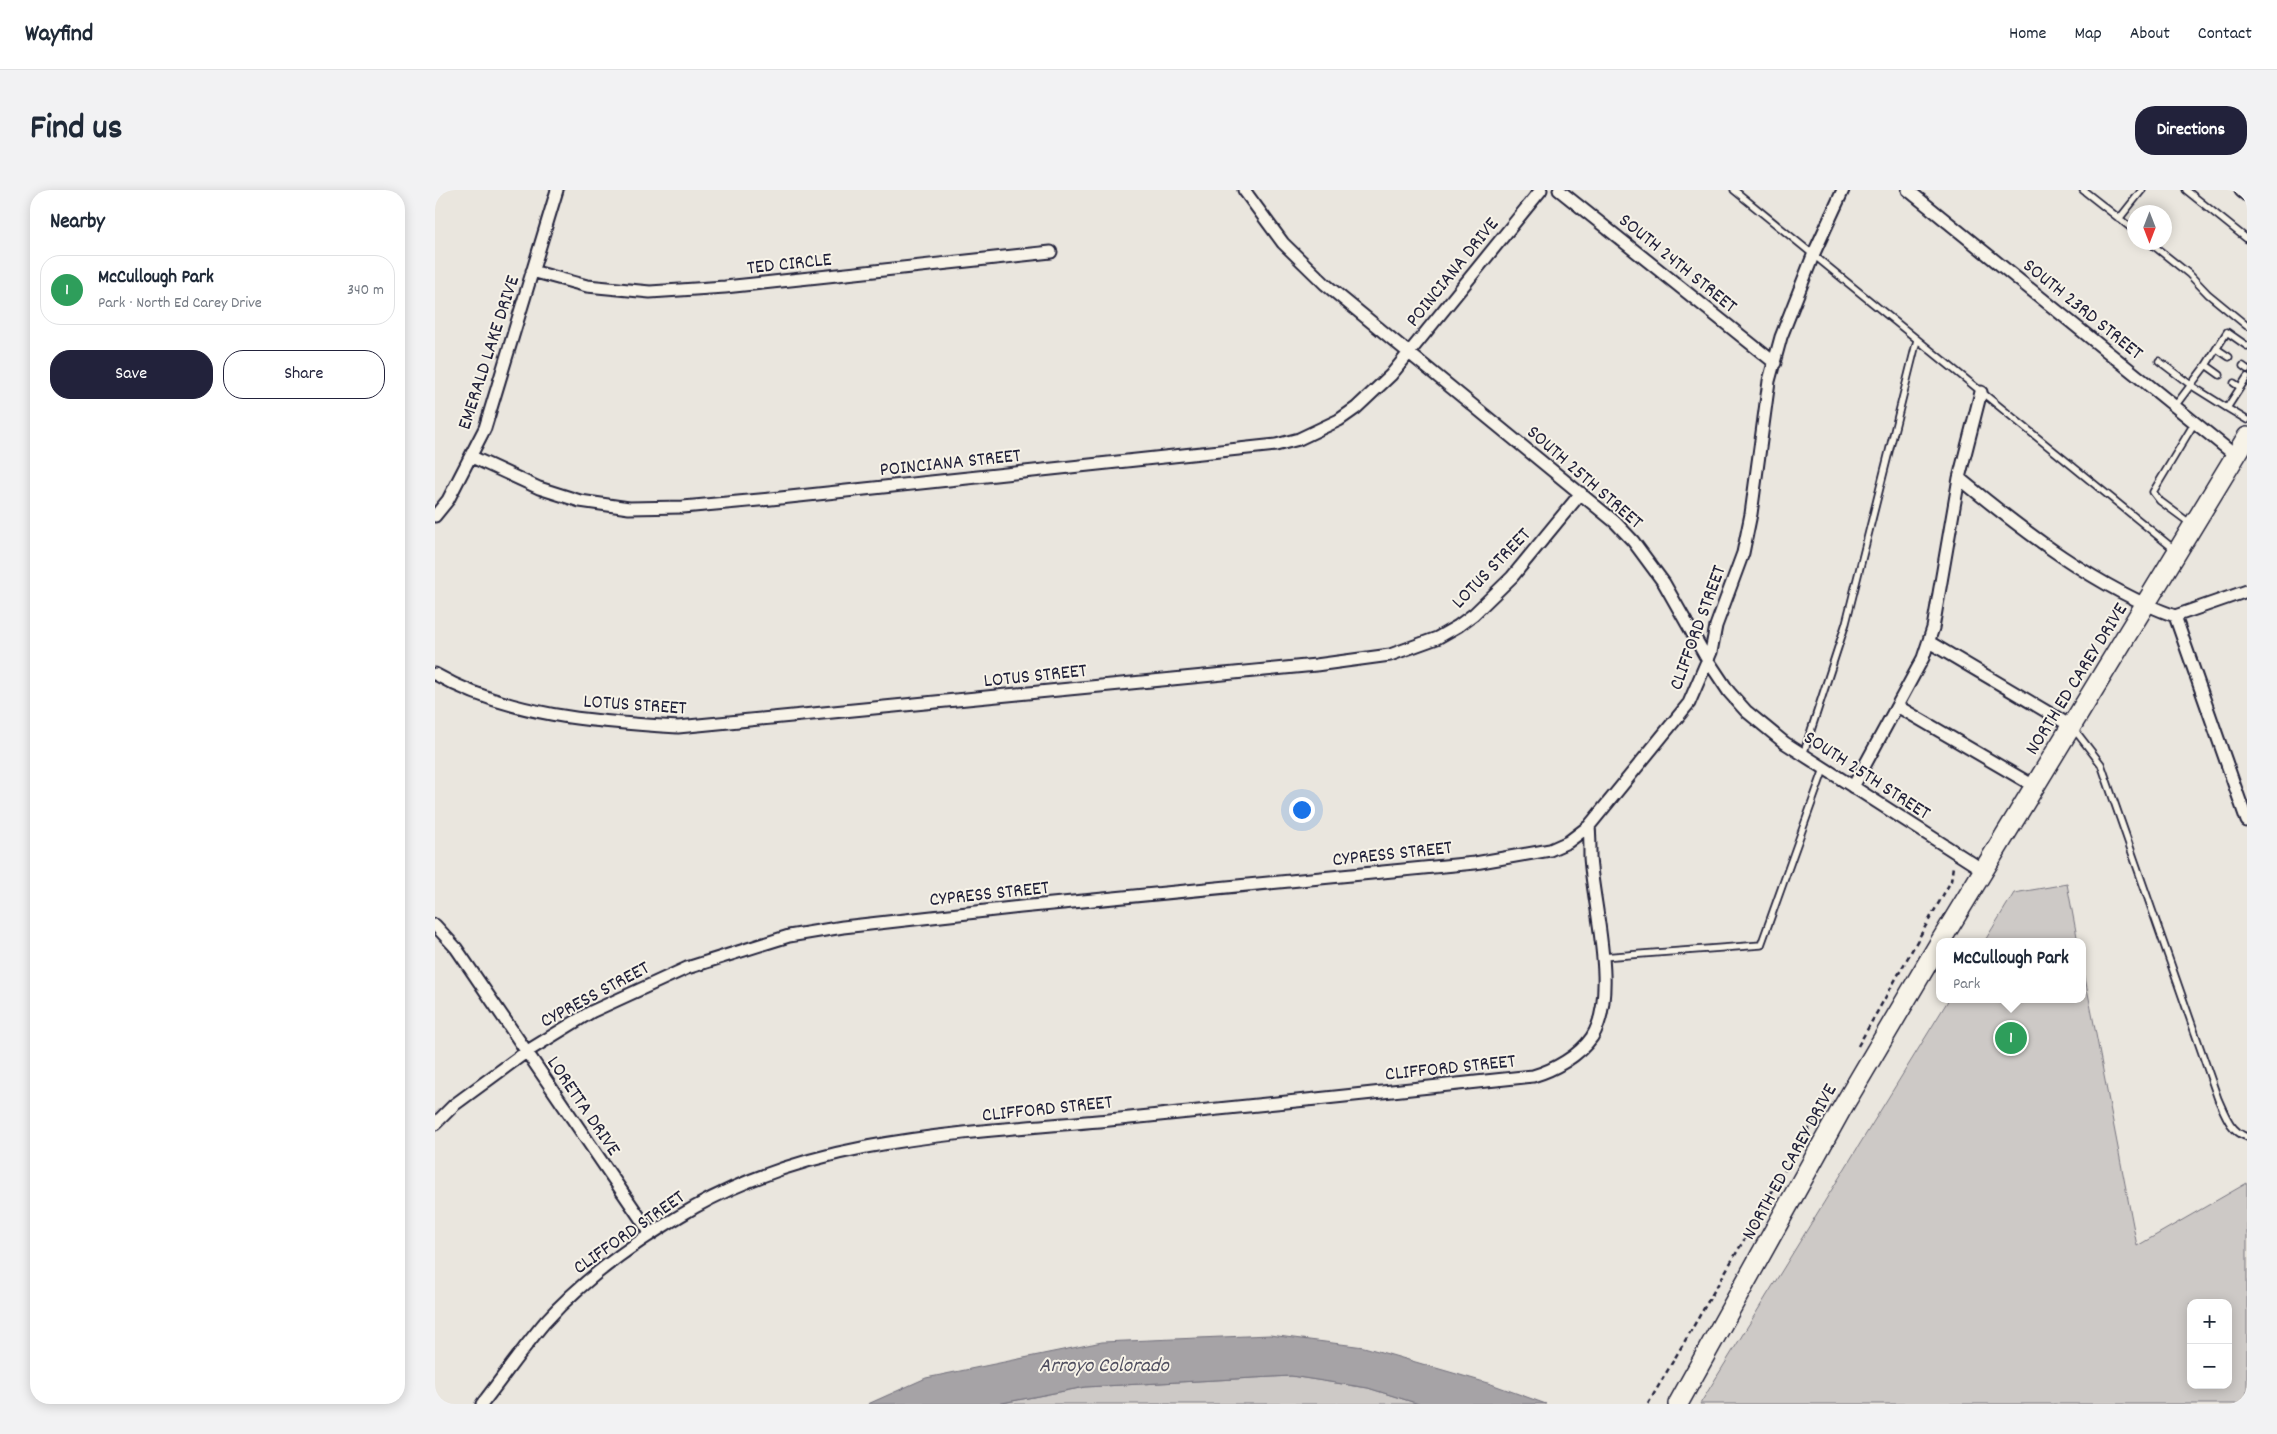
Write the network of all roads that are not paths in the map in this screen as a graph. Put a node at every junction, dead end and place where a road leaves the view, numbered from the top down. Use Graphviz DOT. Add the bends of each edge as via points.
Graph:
graph roads {
  1 [pos="557,190"];
  2 [pos="1243,190"];
  3 [pos="1541,190"];
  4 [pos="1559,190"];
  5 [pos="1735,190"];
  6 [pos="1843,190"];
  7 [pos="1908,190"];
  8 [pos="2142,190"];
  9 [pos="2186,190"];
  10 [pos="2243,190"];
  11 [pos="2085,191"];
  12 [pos="2247,193"];
  13 [pos="2119,219"];
  14 [pos="2127,225"];
  15 [pos="2247,239"];
  16 [pos="2159,250"];
  17 [pos="1051,252"];
  18 [pos="1814,253"];
  19 [pos="532,272"];
  20 [pos="2247,326"];
  21 [pos="2247,337"];
  22 [pos="1917,340"];
  23 [pos="2245,345"];
  24 [pos="2217,349"];
  25 [pos="1410,353"];
  26 [pos="2229,357"];
  27 [pos="2159,361"];
  28 [pos="1775,363"];
  29 [pos="2206,366"];
  30 [pos="2220,375"];
  31 [pos="2247,377"];
  32 [pos="2234,383"];
  33 [pos="2192,386"];
  34 [pos="2240,387"];
  35 [pos="1981,392"];
  36 [pos="2175,406"];
  37 [pos="2227,408"];
  38 [pos="2247,420"];
  39 [pos="2195,422"];
  40 [pos="2247,437"];
  41 [pos="2236,456"];
  42 [pos="472,457"];
  43 [pos="1959,478"];
  44 [pos="1581,493"];
  45 [pos="435,516"];
  46 [pos="2194,526"];
  47 [pos="2178,552"];
  48 [pos="2247,591"];
  49 [pos="2146,605"];
  50 [pos="2175,616"];
  51 [pos="1929,642"];
  52 [pos="1707,659"];
  53 [pos="435,674"];
  54 [pos="1897,706"];
  55 [pos="2071,726"];
  56 [pos="1803,755"];
  57 [pos="1824,769"];
  58 [pos="2035,786"];
  59 [pos="1853,787"];
  60 [pos="2247,821"];
  61 [pos="1589,826"];
  62 [pos="1983,870"];
  63 [pos="435,925"];
  64 [pos="1942,938"];
  65 [pos="1936,949"];
  66 [pos="1602,957"];
  67 [pos="526,1052"];
  68 [pos="435,1124"];
  69 [pos="2247,1136"];
  70 [pos="651,1234"];
  71 [pos="481,1404"];
  72 [pos="1678,1404"];
  1 -- 19 [label="street, EMERALD LAKE DRIVE"];
  2 -- 25 [label="street, SOUTH 25TH STREET" via="1303,265"];
  3 -- 25 [label="street, POINCIANA DRIVE"];
  4 -- 28 [label="street, SOUTH 24TH STREET"];
  5 -- 18 [label="lane"];
  6 -- 18 [label="street, CLIFFORD STREET"];
  7 -- 36 [label="street, SOUTH 23RD STREET"];
  8 -- 13 [label="lane"];
  9 -- 15 [label="lane"];
  10 -- 12 [label="street"];
  11 -- 13 [label="lane"];
  13 -- 14 [label="lane"];
  16 -- 20 [label="lane"];
  17 -- 19 [label="street, TED CIRCLE" via="801,280 650,292 587,286"];
  18 -- 22 [label="lane"];
  18 -- 28 [label="street, CLIFFORD STREET" via="1781,337"];
  19 -- 42 [label="street, EMERALD LAKE DRIVE" via="485,428"];
  21 -- 23 [label="lane"];
  22 -- 35 [label="lane"];
  22 -- 56 [label="lane" via="1846,623"];
  23 -- 24 [label="lane" via="2227,332"];
  24 -- 26 [label="lane"];
  24 -- 29 [label="lane"];
  25 -- 42 [label="street, POINCIANA STREET" via="1391,375 1345,416 1299,439 1276,445 771,499 629,508 580,501 539,488"];
  25 -- 44 [label="street, SOUTH 25TH STREET"];
  27 -- 33 [label="lane"];
  28 -- 52 [label="street, CLIFFORD STREET" via="1769,381 1743,553"];
  29 -- 30 [label="lane"];
  29 -- 33 [label="lane"];
  31 -- 34 [label="lane"];
  32 -- 34 [label="lane"];
  33 -- 36 [label="lane"];
  33 -- 37 [label="lane"];
  34 -- 37 [label="lane"];
  35 -- 43 [label="street"];
  35 -- 47 [label="lane"];
  36 -- 39 [label="street, SOUTH 23RD STREET"];
  37 -- 38 [label="lane"];
  39 -- 41 [label="street, SOUTH 23RD STREET"];
  39 -- 46 [label="lane" via="2153,492"];
  40 -- 41 [label="main road, NORTH ED CAREY DRIVE"];
  41 -- 46 [label="main road, NORTH ED CAREY DRIVE"];
  42 -- 45 [label="street, EMERALD LAKE DRIVE" via="448,500"];
  43 -- 49 [label="street" via="2033,535 2110,587"];
  43 -- 51 [label="street"];
  44 -- 52 [label="street, SOUTH 25TH STREET" via="1615,522 1649,561"];
  44 -- 53 [label="street, LOTUS STREET" via="1512,577 1474,614 1437,638 1390,655 1316,665 677,727 596,722 537,711 478,694"];
  46 -- 47 [label="main road, NORTH ED CAREY DRIVE"];
  47 -- 49 [label="main road, NORTH ED CAREY DRIVE"];
  48 -- 50 [label="street"];
  49 -- 50 [label="street"];
  49 -- 55 [label="main road, NORTH ED CAREY DRIVE"];
  50 -- 60 [label="street"];
  51 -- 54 [label="street"];
  51 -- 55 [label="street"];
  52 -- 56 [label="street, SOUTH 25TH STREET" via="1746,711"];
  52 -- 61 [label="street, CLIFFORD STREET" via="1689,704"];
  54 -- 58 [label="street"];
  54 -- 59 [label="street"];
  55 -- 58 [label="main road, NORTH ED CAREY DRIVE"];
  55 -- 69 [label="lane" via="2101,764 2218,1099 2230,1124"];
  56 -- 57 [label="street, SOUTH 25TH STREET"];
  57 -- 59 [label="street, SOUTH 25TH STREET"];
  57 -- 66 [label="lane" via="1761,945"];
  58 -- 62 [label="main road, NORTH ED CAREY DRIVE"];
  59 -- 62 [label="street, SOUTH 25TH STREET"];
  61 -- 66 [label="street, CLIFFORD STREET"];
  61 -- 67 [label="street, CYPRESS STREET" via="1568,842 1550,850 1475,863 1021,907 789,936 662,978 591,1012"];
  62 -- 64 [label="main road, NORTH ED CAREY DRIVE"];
  63 -- 67 [label="street, LORETTA DRIVE" via="456,948"];
  65 -- 72 [label="main road, NORTH ED CAREY DRIVE" via="1841,1110"];
  66 -- 70 [label="street, CLIFFORD STREET" via="1602,1004 1591,1038 1565,1062 1533,1076 845,1150 792,1164 744,1184 697,1206"];
  67 -- 68 [label="street, CYPRESS STREET" via="454,1105"];
  67 -- 70 [label="street, LORETTA DRIVE"];
  70 -- 71 [label="street, CLIFFORD STREET" via="570,1297 545,1322"];
}
